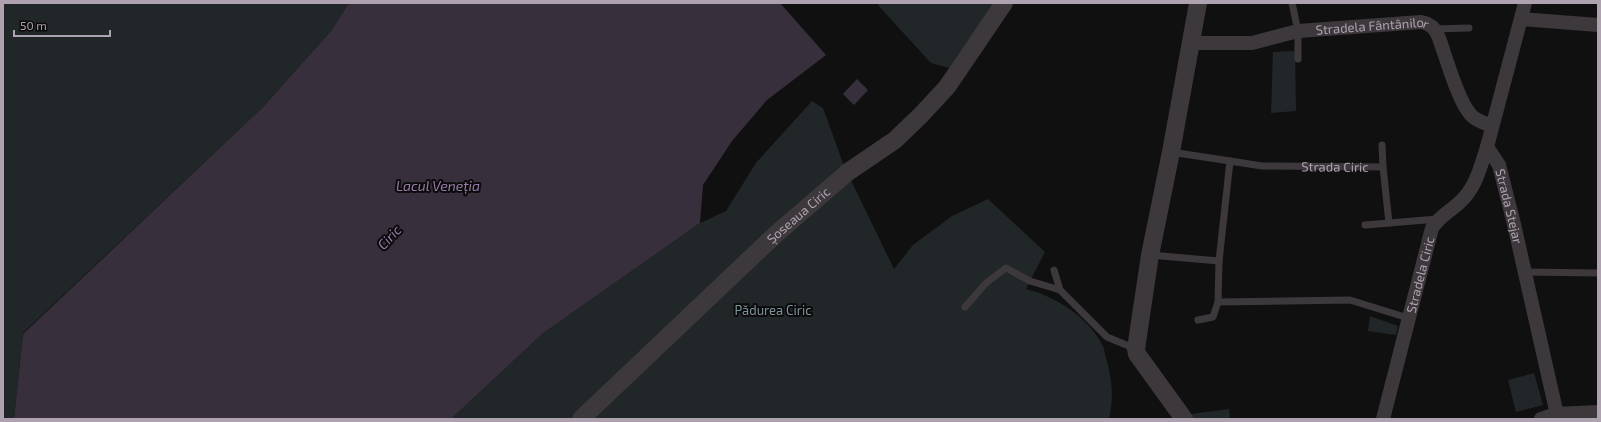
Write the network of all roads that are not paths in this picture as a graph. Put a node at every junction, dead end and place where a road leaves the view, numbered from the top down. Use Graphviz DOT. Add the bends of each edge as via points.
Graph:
graph roads {
  1 [pos="1004,3"];
  2 [pos="1198,3"];
  3 [pos="1292,3"];
  4 [pos="1525,3"];
  5 [pos="1522,19"];
  6 [pos="1598,25"];
  7 [pos="1469,28"];
  8 [pos="1435,29"];
  9 [pos="1298,31"];
  10 [pos="1190,43"];
  11 [pos="1298,59"];
  12 [pos="1492,126"];
  13 [pos="1382,145"];
  14 [pos="1487,147"];
  15 [pos="1171,152"];
  16 [pos="1230,162"];
  17 [pos="1383,167"];
  18 [pos="1438,218"];
  19 [pos="1389,223"];
  20 [pos="1365,225"];
  21 [pos="1150,255"];
  22 [pos="1219,261"];
  23 [pos="1054,270"];
  24 [pos="1524,272"];
  25 [pos="1598,273"];
  26 [pos="1060,290"];
  27 [pos="1218,302"];
  28 [pos="965,307"];
  29 [pos="1408,318"];
  30 [pos="1198,320"];
  31 [pos="1136,349"];
  32 [pos="1598,412"];
  33 [pos="1557,416"];
  34 [pos="581,419"];
  35 [pos="1184,419"];
  36 [pos="1383,419"];
  37 [pos="1541,419"];
  1 -- 34 [label="street, Șoseaua Ciric" via="947,87 921,115 895,140 848,172 776,234"];
  2 -- 10 [label="street"];
  3 -- 9 [label="lane"];
  4 -- 5 [label="street"];
  5 -- 6 [label="street"];
  5 -- 12 [label="street"];
  7 -- 8 [label="lane"];
  8 -- 9 [label="street, Stradela Fântânilor" via="1421,22"];
  8 -- 12 [label="street, Stradela Fântânilor" via="1464,105 1471,116"];
  9 -- 10 [label="street, Stradela Fântânilor" via="1252,43"];
  9 -- 11 [label="lane"];
  10 -- 15 [label="street"];
  12 -- 14 [label="street"];
  13 -- 17 [label="lane"];
  14 -- 18 [label="street" via="1469,193"];
  14 -- 24 [label="street, Strada Stejar" via="1499,165"];
  15 -- 16 [label="lane, Strada Ciric"];
  15 -- 21 [label="street"];
  16 -- 17 [label="lane, Strada Ciric" via="1262,166"];
  16 -- 22 [label="lane"];
  17 -- 19 [label="lane, Strada Ciric"];
  18 -- 19 [label="lane"];
  18 -- 29 [label="street, Stradela Ciric" via="1432,228"];
  19 -- 20 [label="lane"];
  21 -- 22 [label="lane"];
  21 -- 31 [label="street"];
  22 -- 27 [label="lane"];
  23 -- 26 [label="lane"];
  24 -- 25 [label="lane"];
  24 -- 33 [label="street, Strada Stejar"];
  26 -- 28 [label="lane" via="1030,281 1006,268 986,283"];
  26 -- 31 [label="lane" via="1107,337"];
  27 -- 29 [label="lane" via="1350,300"];
  27 -- 30 [label="lane" via="1214,317"];
  29 -- 36 [label="street, Stradela Ciric"];
  31 -- 35 [label="street" via="1137,354"];
  32 -- 33 [label="street"];
  33 -- 37 [label="street"];
}
